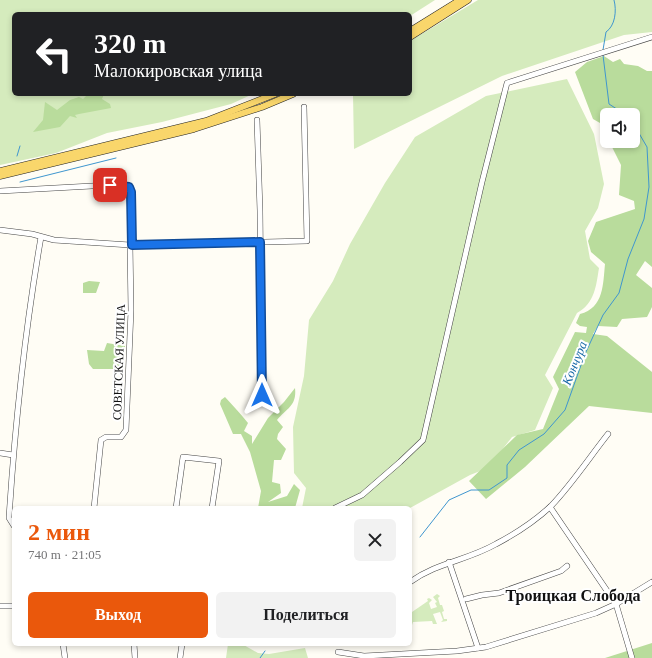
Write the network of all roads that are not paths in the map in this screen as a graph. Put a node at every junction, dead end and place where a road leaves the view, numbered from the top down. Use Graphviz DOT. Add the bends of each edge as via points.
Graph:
graph roads {
  1 [pos="460,0"];
  2 [pos="468,0"];
  3 [pos="412,31"];
  4 [pos="412,36"];
  5 [pos="652,37"];
  6 [pos="270,96"];
  7 [pos="287,96"];
  8 [pos="304,107"];
  9 [pos="257,120"];
  10 [pos="0,171"];
  11 [pos="0,176"];
  12 [pos="0,191"];
  13 [pos="0,230"];
  14 [pos="41,237"];
  15 [pos="260,242"];
  16 [pos="131,245"];
  17 [pos="262,395"];
  18 [pos="608,434"];
  19 [pos="0,453"];
  20 [pos="13,455"];
  21 [pos="94,506"];
  22 [pos="176,506"];
  23 [pos="212,506"];
  24 [pos="339,506"];
  25 [pos="550,507"];
  26 [pos="12,523"];
  27 [pos="449,562"];
  28 [pos="567,566"];
  29 [pos="412,581"];
  30 [pos="652,582"];
  31 [pos="466,599"];
  32 [pos="616,604"];
  33 [pos="0,606"];
  34 [pos="12,606"];
  35 [pos="63,646"];
  36 [pos="134,646"];
  37 [pos="182,646"];
  38 [pos="478,648"];
  39 [pos="338,652"];
  40 [pos="65,658"];
  41 [pos="135,658"];
  42 [pos="180,658"];
  43 [pos="632,658"];
  1 -- 3 [label="main road"];
  2 -- 4 [label="main road"];
  5 -- 24 [label="street" via="507,83 423,440 362,494"];
  6 -- 10 [label="main road" via="206,121"];
  7 -- 11 [label="main road" via="194,129"];
  8 -- 15 [label="street" via="307,241"];
  9 -- 15 [label="street"];
  12 -- 16 [label="street" via="110,185 129,187"];
  13 -- 14 [label="street"];
  14 -- 16 [label="street" via="95,244"];
  14 -- 20 [label="street"];
  15 -- 16 [label="street"];
  15 -- 17 [label="street"];
  16 -- 21 [label="street, СОВЕТСКАЯ УЛИЦА" via="126,430 121,437 106,437 102,440"];
  18 -- 25 [label="street"];
  19 -- 20 [label="street"];
  20 -- 26 [label="street" via="9,518"];
  22 -- 23 [label="street" via="183,457 219,461"];
  25 -- 27 [label="street" via="522,529 496,544 461,560"];
  25 -- 32 [label="street"];
  27 -- 29 [label="street" via="434,567"];
  27 -- 38 [label="street"];
  28 -- 31 [label="street" via="561,571 499,593 482,594"];
  30 -- 32 [label="street"];
  32 -- 38 [label="street" via="596,613"];
  32 -- 43 [label="street"];
  33 -- 34 [label="street"];
  35 -- 40 [label="street"];
  36 -- 41 [label="street"];
  37 -- 42 [label="street"];
  38 -- 39 [label="street" via="364,656"];
}
